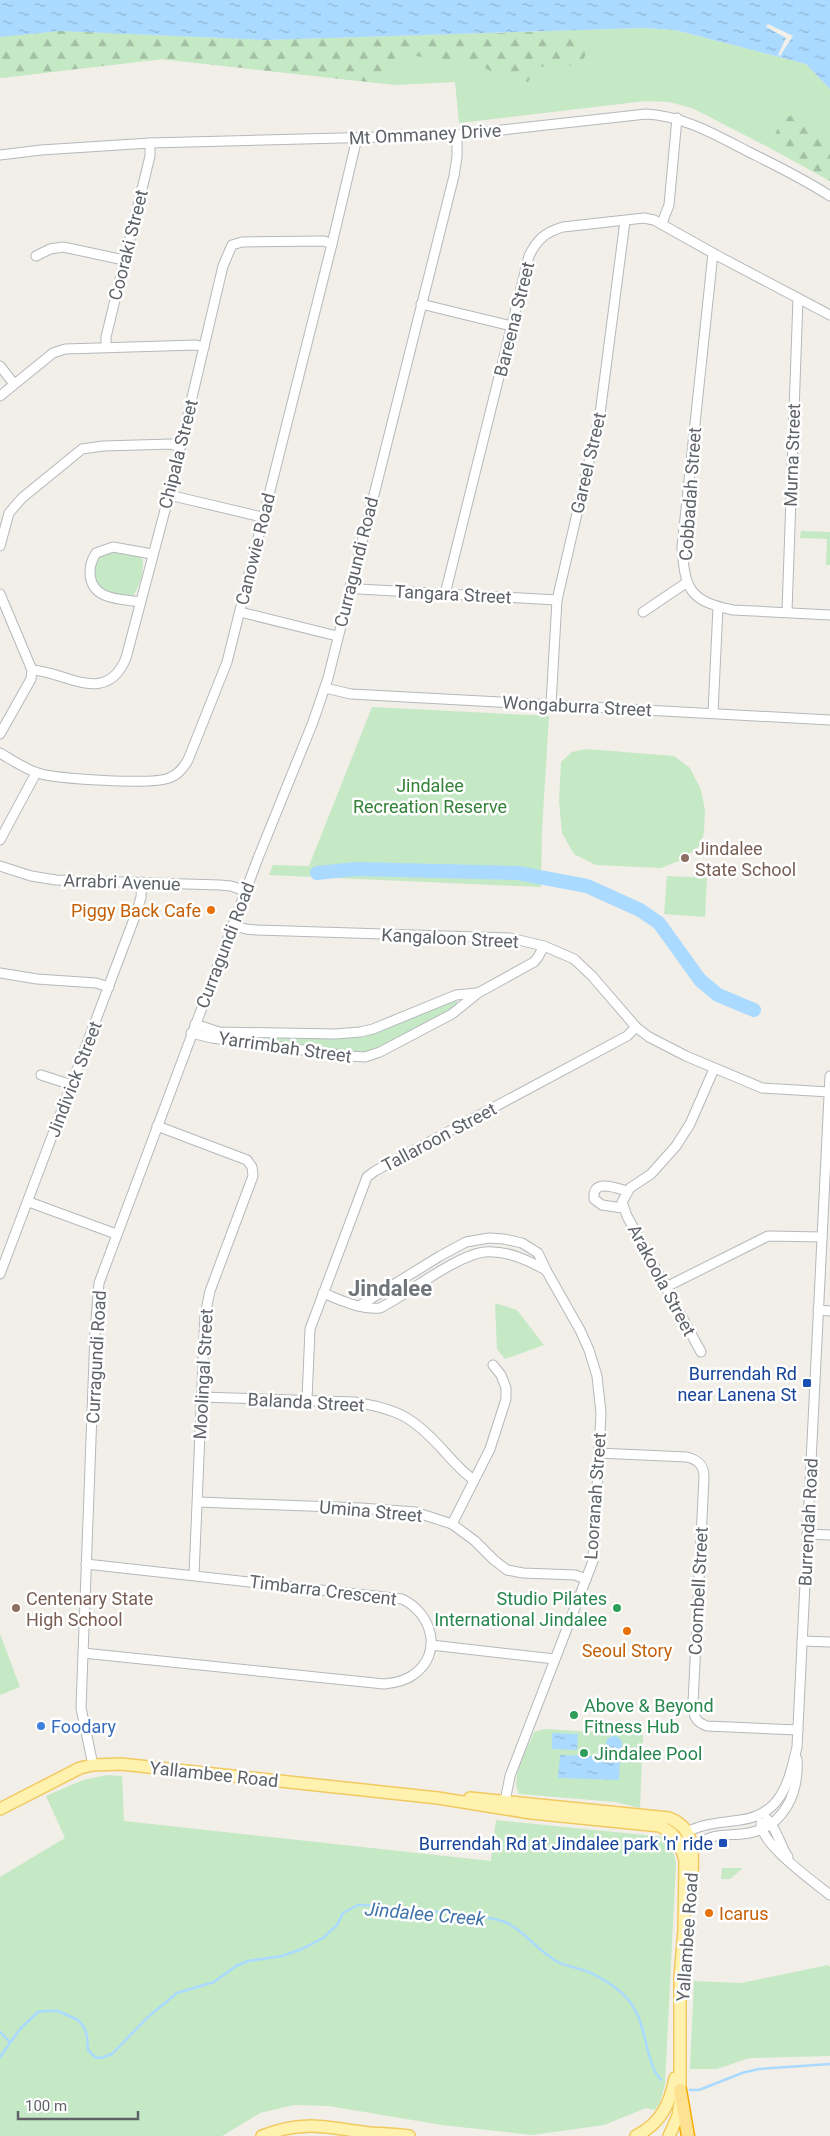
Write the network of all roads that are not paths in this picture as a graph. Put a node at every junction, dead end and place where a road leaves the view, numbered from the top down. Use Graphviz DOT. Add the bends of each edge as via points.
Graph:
graph roads {
  1 [pos="677,118"];
  2 [pos="457,135"];
  3 [pos="357,138"];
  4 [pos="150,143"];
  5 [pos="0,155"];
  6 [pos="830,196"];
  7 [pos="625,221"];
  8 [pos="662,223"];
  9 [pos="332,244"];
  10 [pos="713,253"];
  11 [pos="36,256"];
  12 [pos="124,260"];
  13 [pos="798,298"];
  14 [pos="421,304"];
  15 [pos="830,315"];
  16 [pos="511,326"];
  17 [pos="106,347"];
  18 [pos="204,347"];
  19 [pos="0,366"];
  20 [pos="14,384"];
  21 [pos="0,396"];
  22 [pos="180,447"];
  23 [pos="169,495"];
  24 [pos="262,517"];
  25 [pos="1,531"];
  26 [pos="0,546"];
  27 [pos="152,554"];
  28 [pos="686,583"];
  29 [pos="350,586"];
  30 [pos="0,594"];
  31 [pos="445,594"];
  32 [pos="557,600"];
  33 [pos="140,602"];
  34 [pos="718,607"];
  35 [pos="240,612"];
  36 [pos="643,612"];
  37 [pos="787,612"];
  38 [pos="830,615"];
  39 [pos="338,636"];
  40 [pos="32,670"];
  41 [pos="324,688"];
  42 [pos="551,704"];
  43 [pos="713,713"];
  44 [pos="830,720"];
  45 [pos="0,734"];
  46 [pos="0,753"];
  47 [pos="36,773"];
  48 [pos="0,840"];
  49 [pos="0,866"];
  50 [pos="142,882"];
  51 [pos="246,891"];
  52 [pos="233,925"];
  53 [pos="544,946"];
  54 [pos="0,973"];
  55 [pos="109,987"];
  56 [pos="482,992"];
  57 [pos="636,1027"];
  58 [pos="193,1029"];
  59 [pos="714,1069"];
  60 [pos="41,1075"];
  61 [pos="830,1076"];
  62 [pos="72,1085"];
  63 [pos="829,1092"];
  64 [pos="157,1126"];
  65 [pos="627,1191"];
  66 [pos="28,1202"];
  67 [pos="623,1208"];
  68 [pos="116,1234"];
  69 [pos="822,1237"];
  70 [pos="546,1270"];
  71 [pos="0,1274"];
  72 [pos="666,1287"];
  73 [pos="323,1293"];
  74 [pos="359,1306"];
  75 [pos="818,1310"];
  76 [pos="830,1311"];
  77 [pos="700,1352"];
  78 [pos="493,1365"];
  79 [pos="201,1397"];
  80 [pos="307,1400"];
  81 [pos="598,1453"];
  82 [pos="474,1480"];
  83 [pos="198,1502"];
  84 [pos="452,1524"];
  85 [pos="807,1534"];
  86 [pos="830,1535"];
  87 [pos="86,1564"];
  88 [pos="194,1574"];
  89 [pos="586,1579"];
  90 [pos="802,1641"];
  91 [pos="830,1642"];
  92 [pos="431,1645"];
  93 [pos="83,1653"];
  94 [pos="555,1659"];
  95 [pos="798,1730"];
  96 [pos="797,1747"];
  97 [pos="93,1765"];
  98 [pos="504,1805"];
  99 [pos="0,1810"];
  100 [pos="762,1814"];
  101 [pos="771,1823"];
  102 [pos="761,1828"];
  103 [pos="729,1833"];
  104 [pos="689,1835"];
  105 [pos="681,1845"];
  106 [pos="693,1850"];
  107 [pos="779,1850"];
  108 [pos="830,1895"];
  109 [pos="685,1934"];
  110 [pos="679,2061"];
  111 [pos="680,2090"];
  112 [pos="375,2134"];
  113 [pos="262,2136"];
  114 [pos="410,2136"];
  115 [pos="636,2136"];
  116 [pos="669,2136"];
  117 [pos="688,2136"];
  1 -- 2 [label="street, Mt Ommaney Drive" via="630,115"];
  1 -- 6 [label="street, Mt Ommaney Drive" via="805,180"];
  1 -- 8 [label="street" via="669,205"];
  2 -- 3 [label="street, Mt Ommaney Drive"];
  2 -- 14 [label="street, Curragundi Road" via="454,176"];
  3 -- 4 [label="street, Mt Ommaney Drive"];
  3 -- 9 [label="street, Canowie Road"];
  4 -- 5 [label="street, Mt Ommaney Drive"];
  4 -- 12 [label="street, Cooraki Street" via="150,156"];
  7 -- 8 [label="street, Bareena Street" via="644,218"];
  7 -- 16 [label="street, Bareena Street" via="563,227 542,235 529,256"];
  7 -- 32 [label="street, Gareel Street" via="600,414"];
  8 -- 10 [label="street, Bareena Street"];
  9 -- 18 [label="street, Chipala Street" via="324,241 242,242 232,245 223,266"];
  9 -- 24 [label="street, Canowie Road"];
  10 -- 13 [label="street, Bareena Street"];
  10 -- 28 [label="street, Cobbadah Street" via="682,547"];
  11 -- 12 [label="street" via="63,247"];
  12 -- 17 [label="street, Cooraki Street"];
  13 -- 15 [label="street, Bareena Street"];
  13 -- 37 [label="street, Murna Street"];
  14 -- 16 [label="street"];
  14 -- 29 [label="street, Curragundi Road"];
  16 -- 31 [label="street, Bareena Street"];
  17 -- 18 [label="street"];
  17 -- 20 [label="street" via="53,353"];
  18 -- 22 [label="street, Chipala Street"];
  19 -- 20 [label="street"];
  20 -- 21 [label="street"];
  22 -- 23 [label="street, Chipala Street"];
  22 -- 25 [label="street" via="171,444 82,449 22,498 9,513"];
  23 -- 24 [label="street"];
  23 -- 27 [label="street, Chipala Street"];
  24 -- 35 [label="street, Canowie Road"];
  25 -- 26 [label="street"];
  27 -- 33 [label="street, Chipala Street"];
  27 -- 33 [label="street" via="113,547 96,553 90,566 92,584 104,595"];
  28 -- 34 [label="street, Cobbadah Street" via="699,598"];
  28 -- 36 [label="street"];
  29 -- 31 [label="street, Tangara Street"];
  29 -- 39 [label="street, Curragundi Road"];
  30 -- 40 [label="street"];
  31 -- 32 [label="street, Tangara Street"];
  32 -- 42 [label="street, Gareel Street"];
  33 -- 40 [label="street, Chipala Street" via="126,658 121,669 111,678 102,682 76,683"];
  34 -- 37 [label="street, Cobbadah Street"];
  34 -- 43 [label="street"];
  35 -- 39 [label="street"];
  35 -- 47 [label="street, Canowie Road" via="227,662 182,770 169,778 148,782"];
  37 -- 38 [label="street, Cobbadah Street"];
  39 -- 41 [label="street, Curragundi Road"];
  40 -- 45 [label="street" via="31,679"];
  41 -- 42 [label="street, Wongaburra Street" via="351,694"];
  41 -- 51 [label="street, Curragundi Road" via="314,722"];
  42 -- 43 [label="street, Wongaburra Street"];
  43 -- 44 [label="street, Wongaburra Street"];
  46 -- 47 [label="street, Canowie Road"];
  47 -- 48 [label="street"];
  49 -- 50 [label="street, Arrabri Avenue" via="56,880"];
  50 -- 51 [label="street, Arrabri Avenue" via="220,885"];
  50 -- 55 [label="street, Jindivick Street" via="138,908"];
  51 -- 52 [label="street, Curragundi Road"];
  52 -- 53 [label="street, Kangaloon Street" via="246,930 510,938"];
  52 -- 58 [label="street, Curragundi Road"];
  53 -- 56 [label="street, Yarrimbah Street" via="534,962"];
  53 -- 57 [label="street, Kangaloon Street" via="577,961"];
  54 -- 55 [label="street"];
  55 -- 62 [label="street, Jindivick Street"];
  56 -- 58 [label="street, Yarrimbah Street" via="456,994 360,1032 219,1032"];
  56 -- 58 [label="street, Yarrimbah Street" via="452,1014 366,1057 253,1044"];
  57 -- 59 [label="street, Kangaloon Street" via="649,1037"];
  57 -- 73 [label="street, Tallaroon Street" via="627,1036 367,1177"];
  58 -- 64 [label="street, Curragundi Road"];
  59 -- 63 [label="street, Kangaloon Street" via="762,1088"];
  59 -- 65 [label="street" via="690,1124 676,1146 651,1174"];
  60 -- 62 [label="street"];
  61 -- 63 [label="street, Burrendah Road"];
  62 -- 66 [label="street, Jindivick Street"];
  63 -- 69 [label="street, Burrendah Road"];
  64 -- 68 [label="street, Curragundi Road"];
  64 -- 79 [label="street, Moolingal Street" via="247,1160 252,1167 251,1183 207,1302"];
  65 -- 67 [label="street, Arakoola Street"];
  65 -- 67 [label="street, Arakoola Street" via="602,1186 594,1193 598,1204"];
  66 -- 68 [label="street"];
  66 -- 71 [label="street, Jindivick Street"];
  67 -- 72 [label="street, Arakoola Street"];
  68 -- 87 [label="street, Curragundi Road" via="101,1273 96,1299"];
  69 -- 72 [label="street" via="768,1236"];
  69 -- 75 [label="street, Burrendah Road"];
  70 -- 74 [label="street" via="518,1256 485,1252 456,1263 380,1308"];
  70 -- 74 [label="street, Looranah Street" via="538,1253 522,1244 489,1238 466,1242"];
  70 -- 81 [label="street, Looranah Street" via="580,1330 597,1376 601,1413"];
  72 -- 77 [label="street, Arakoola Street"];
  73 -- 74 [label="street"];
  73 -- 80 [label="street, Tallaroon Street" via="310,1329"];
  75 -- 76 [label="street"];
  75 -- 85 [label="street, Burrendah Road"];
  78 -- 82 [label="street" via="501,1375 506,1398 490,1449"];
  79 -- 80 [label="street, Balanda Street"];
  79 -- 83 [label="street, Moolingal Street"];
  80 -- 82 [label="street, Balanda Street" via="378,1406 404,1415 425,1431 463,1473"];
  81 -- 89 [label="street, Looranah Street" via="593,1561"];
  81 -- 95 [label="street, Coombell Street" via="687,1457 701,1465 704,1477 693,1703 695,1718 707,1726"];
  82 -- 84 [label="street"];
  83 -- 84 [label="street, Umina Street" via="401,1510 429,1515"];
  83 -- 88 [label="street, Moolingal Street"];
  84 -- 89 [label="street, Umina Street" via="507,1570 575,1575"];
  85 -- 86 [label="street"];
  85 -- 90 [label="street, Burrendah Road"];
  87 -- 88 [label="street, Timbarra Crescent"];
  87 -- 93 [label="street, Curragundi Road"];
  88 -- 92 [label="street, Timbarra Crescent" via="402,1599 416,1606 425,1617"];
  89 -- 94 [label="street, Looranah Street"];
  90 -- 91 [label="street"];
  90 -- 95 [label="street, Burrendah Road"];
  92 -- 93 [label="street" via="425,1663 413,1676 384,1684"];
  92 -- 94 [label="street"];
  93 -- 97 [label="street, Curragundi Road" via="81,1708"];
  94 -- 98 [label="street, Looranah Street" via="507,1785"];
  95 -- 96 [label="street, Burrendah Road"];
  96 -- 100 [label="street, Burrendah Road" via="784,1792"];
  96 -- 101 [label="street" via="795,1790 788,1806"];
  97 -- 98 [label="main road, Yallambee Road" via="121,1764"];
  97 -- 99 [label="main road, Yallambee Road" via="67,1774"];
  98 -- 104 [label="main road, Yallambee Road" via="669,1818 679,1822"];
  98 -- 105 [label="main road, Yallambee Road" via="655,1825 672,1832"];
  100 -- 101 [label="street"];
  100 -- 102 [label="street"];
  100 -- 104 [label="street, Burrendah Road" via="719,1822"];
  101 -- 102 [label="street"];
  101 -- 107 [label="street"];
  102 -- 103 [label="street" via="748,1833"];
  102 -- 107 [label="street"];
  103 -- 104 [label="street"];
  103 -- 106 [label="street" via="702,1841"];
  104 -- 105 [label="main road"];
  104 -- 106 [label="main road, Yallambee Road"];
  105 -- 109 [label="main road, Yallambee Road" via="685,1860"];
  106 -- 109 [label="main road, Yallambee Road"];
  107 -- 108 [label="street"];
  109 -- 110 [label="main road, Yallambee Road"];
  110 -- 111 [label="main road"];
  110 -- 115 [label="main road" via="664,2113 654,2125"];
  111 -- 116 [label="main road" via="678,2116"];
  111 -- 117 [label="highway"];
  112 -- 113 [label="main road" via="306,2125"];
  112 -- 114 [label="main road"];
}
